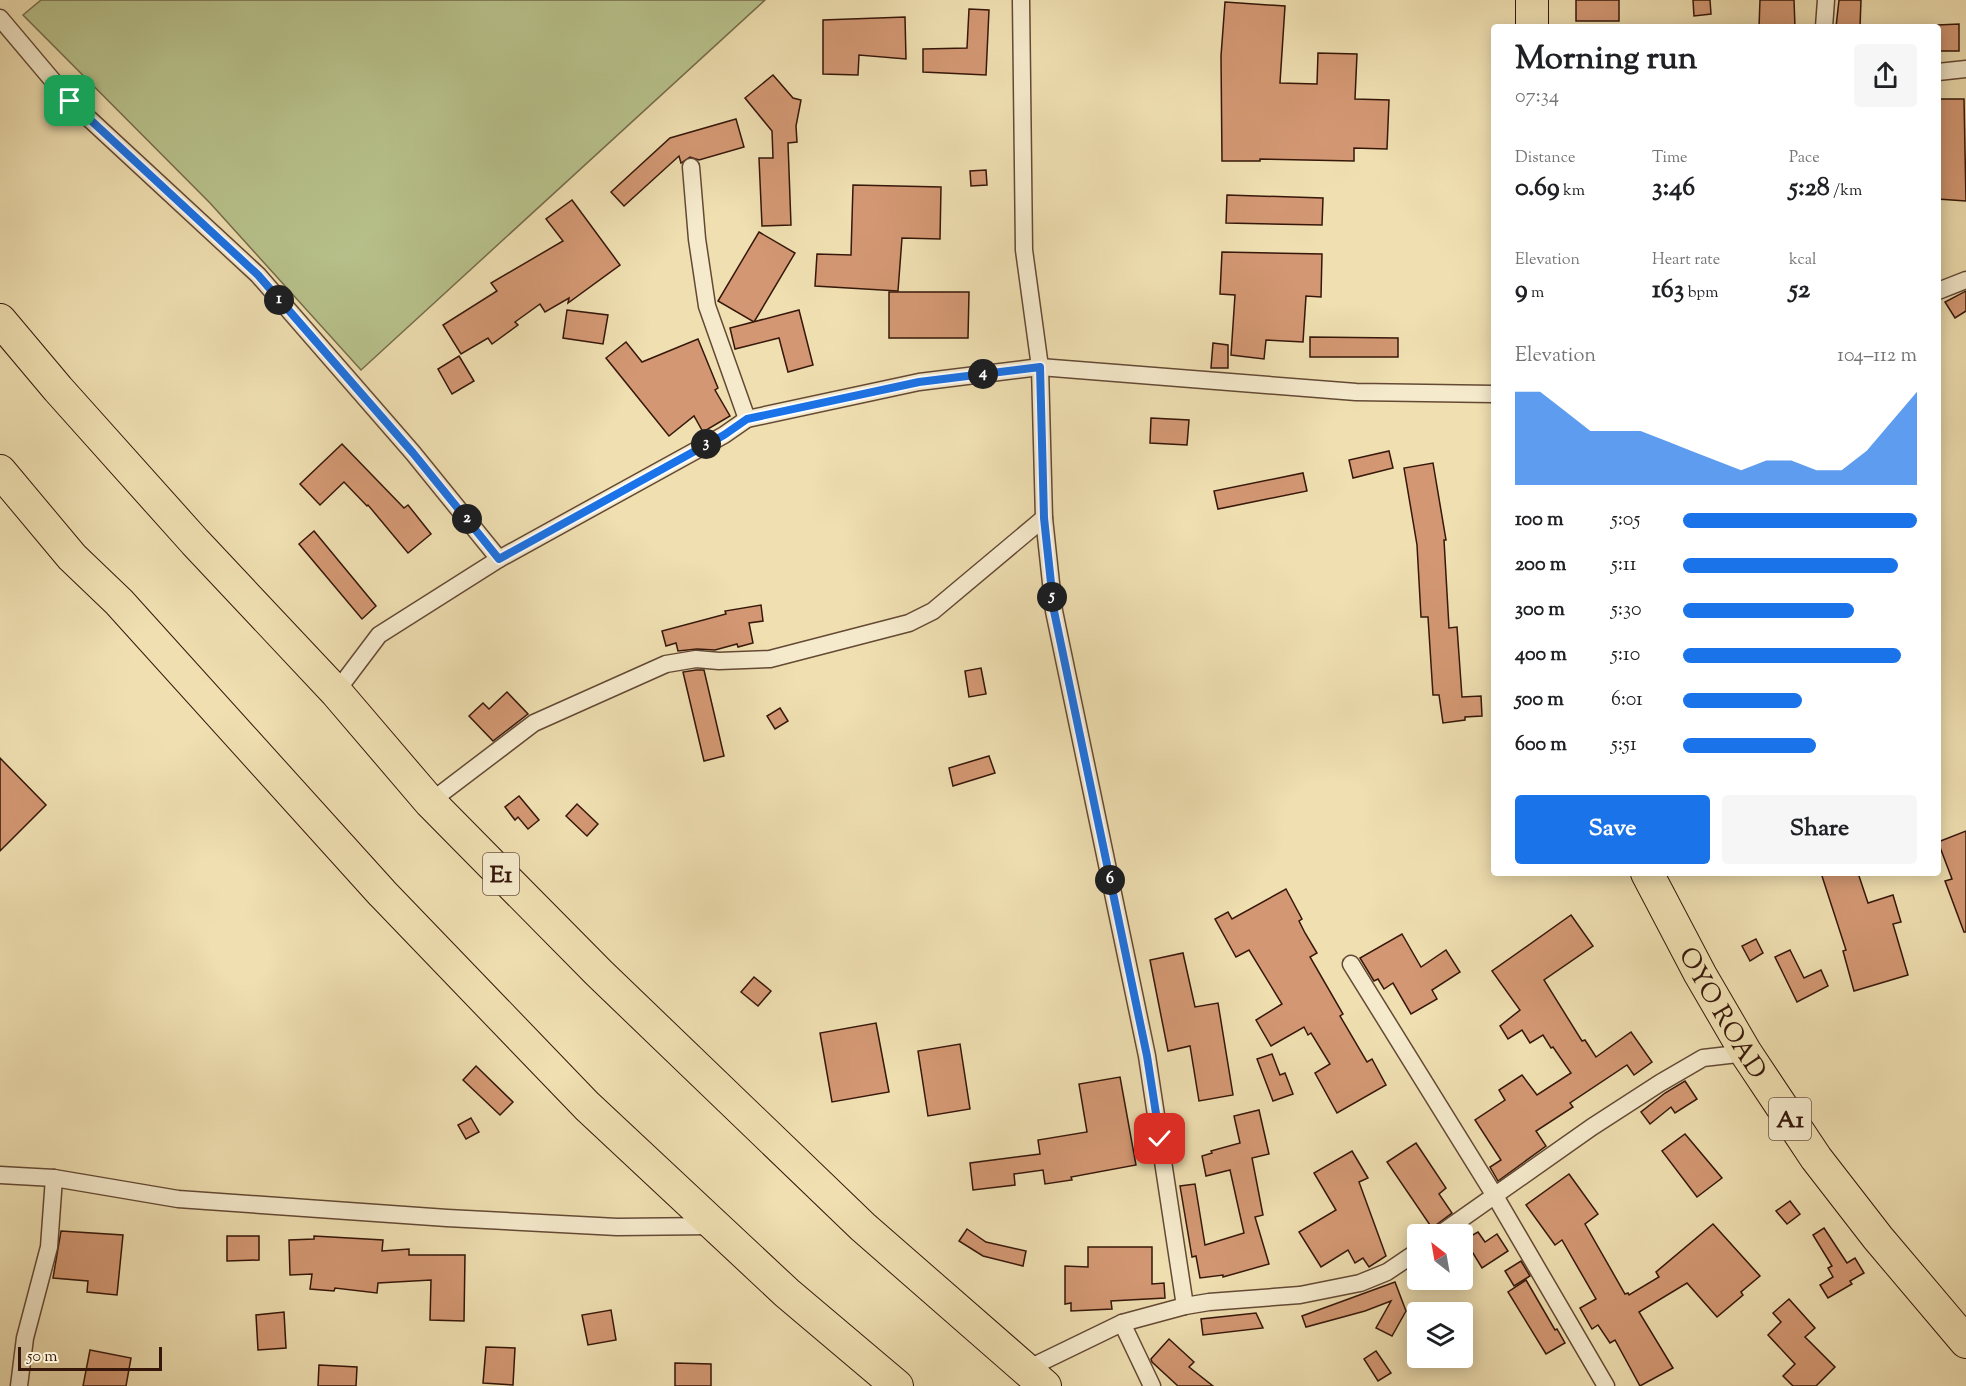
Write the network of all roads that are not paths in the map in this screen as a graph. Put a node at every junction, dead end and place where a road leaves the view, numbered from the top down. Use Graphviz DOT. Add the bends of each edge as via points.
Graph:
graph roads {
  1 [pos="1021,0"];
  2 [pos="1532,0"];
  3 [pos="1826,0"];
  4 [pos="0,18"];
  5 [pos="1532,24"];
  6 [pos="1824,24"];
  7 [pos="1966,69"];
  8 [pos="1941,72"];
  9 [pos="691,167"];
  10 [pos="1966,280"];
  11 [pos="1941,290"];
  12 [pos="0,320"];
  13 [pos="1040,367"];
  14 [pos="1491,394"];
  15 [pos="747,419"];
  16 [pos="0,471"];
  17 [pos="1044,518"];
  18 [pos="499,559"];
  19 [pos="336,693"];
  20 [pos="430,801"];
  21 [pos="1649,876"];
  22 [pos="1351,964"];
  23 [pos="1746,1053"];
  24 [pos="0,1175"];
  25 [pos="54,1178"];
  26 [pos="1495,1196"];
  27 [pos="1454,1224"];
  28 [pos="714,1226"];
  29 [pos="1407,1259"];
  30 [pos="1185,1306"];
  31 [pos="1122,1323"];
  32 [pos="1963,1333"];
  33 [pos="1035,1378"];
  34 [pos="19,1386"];
  35 [pos="897,1386"];
  36 [pos="1152,1386"];
  37 [pos="1605,1386"];
  1 -- 13 [label="street" via="1024,250"];
  2 -- 5 [label="highway"];
  3 -- 6 [label="street"];
  4 -- 18 [label="street" via="70,101 258,275 413,453"];
  7 -- 8 [label="street"];
  9 -- 15 [label="street" via="707,306"];
  10 -- 11 [label="street"];
  12 -- 19 [label="highway, E1" via="188,534"];
  13 -- 14 [label="street" via="1356,392"];
  13 -- 15 [label="street" via="919,382"];
  13 -- 17 [label="street"];
  15 -- 18 [label="street"];
  16 -- 28 [label="highway" via="72,557 119,602 382,892 587,1106"];
  17 -- 20 [label="street" via="933,611 909,623 770,659 696,659 666,664 534,723"];
  17 -- 30 [label="street" via="1054,611 1147,1056"];
  18 -- 19 [label="street" via="379,635"];
  19 -- 20 [label="highway, E1"];
  20 -- 33 [label="highway, E1" via="599,973 863,1227"];
  21 -- 23 [label="highway, OYO ROAD / A1"];
  22 -- 26 [label="street"];
  23 -- 26 [label="street" via="1694,1063 1592,1127"];
  23 -- 32 [label="highway, OYO ROAD / A1" via="1816,1158 1878,1238"];
  24 -- 25 [label="street"];
  25 -- 28 [label="street" via="190,1200 617,1227"];
  25 -- 34 [label="street" via="49,1247 26,1338"];
  26 -- 27 [label="street"];
  26 -- 37 [label="street"];
  28 -- 35 [label="highway"];
  29 -- 30 [label="street" via="1388,1272 1360,1283 1300,1295"];
  30 -- 31 [label="street"];
  31 -- 33 [label="street"];
  31 -- 36 [label="street"];
}
